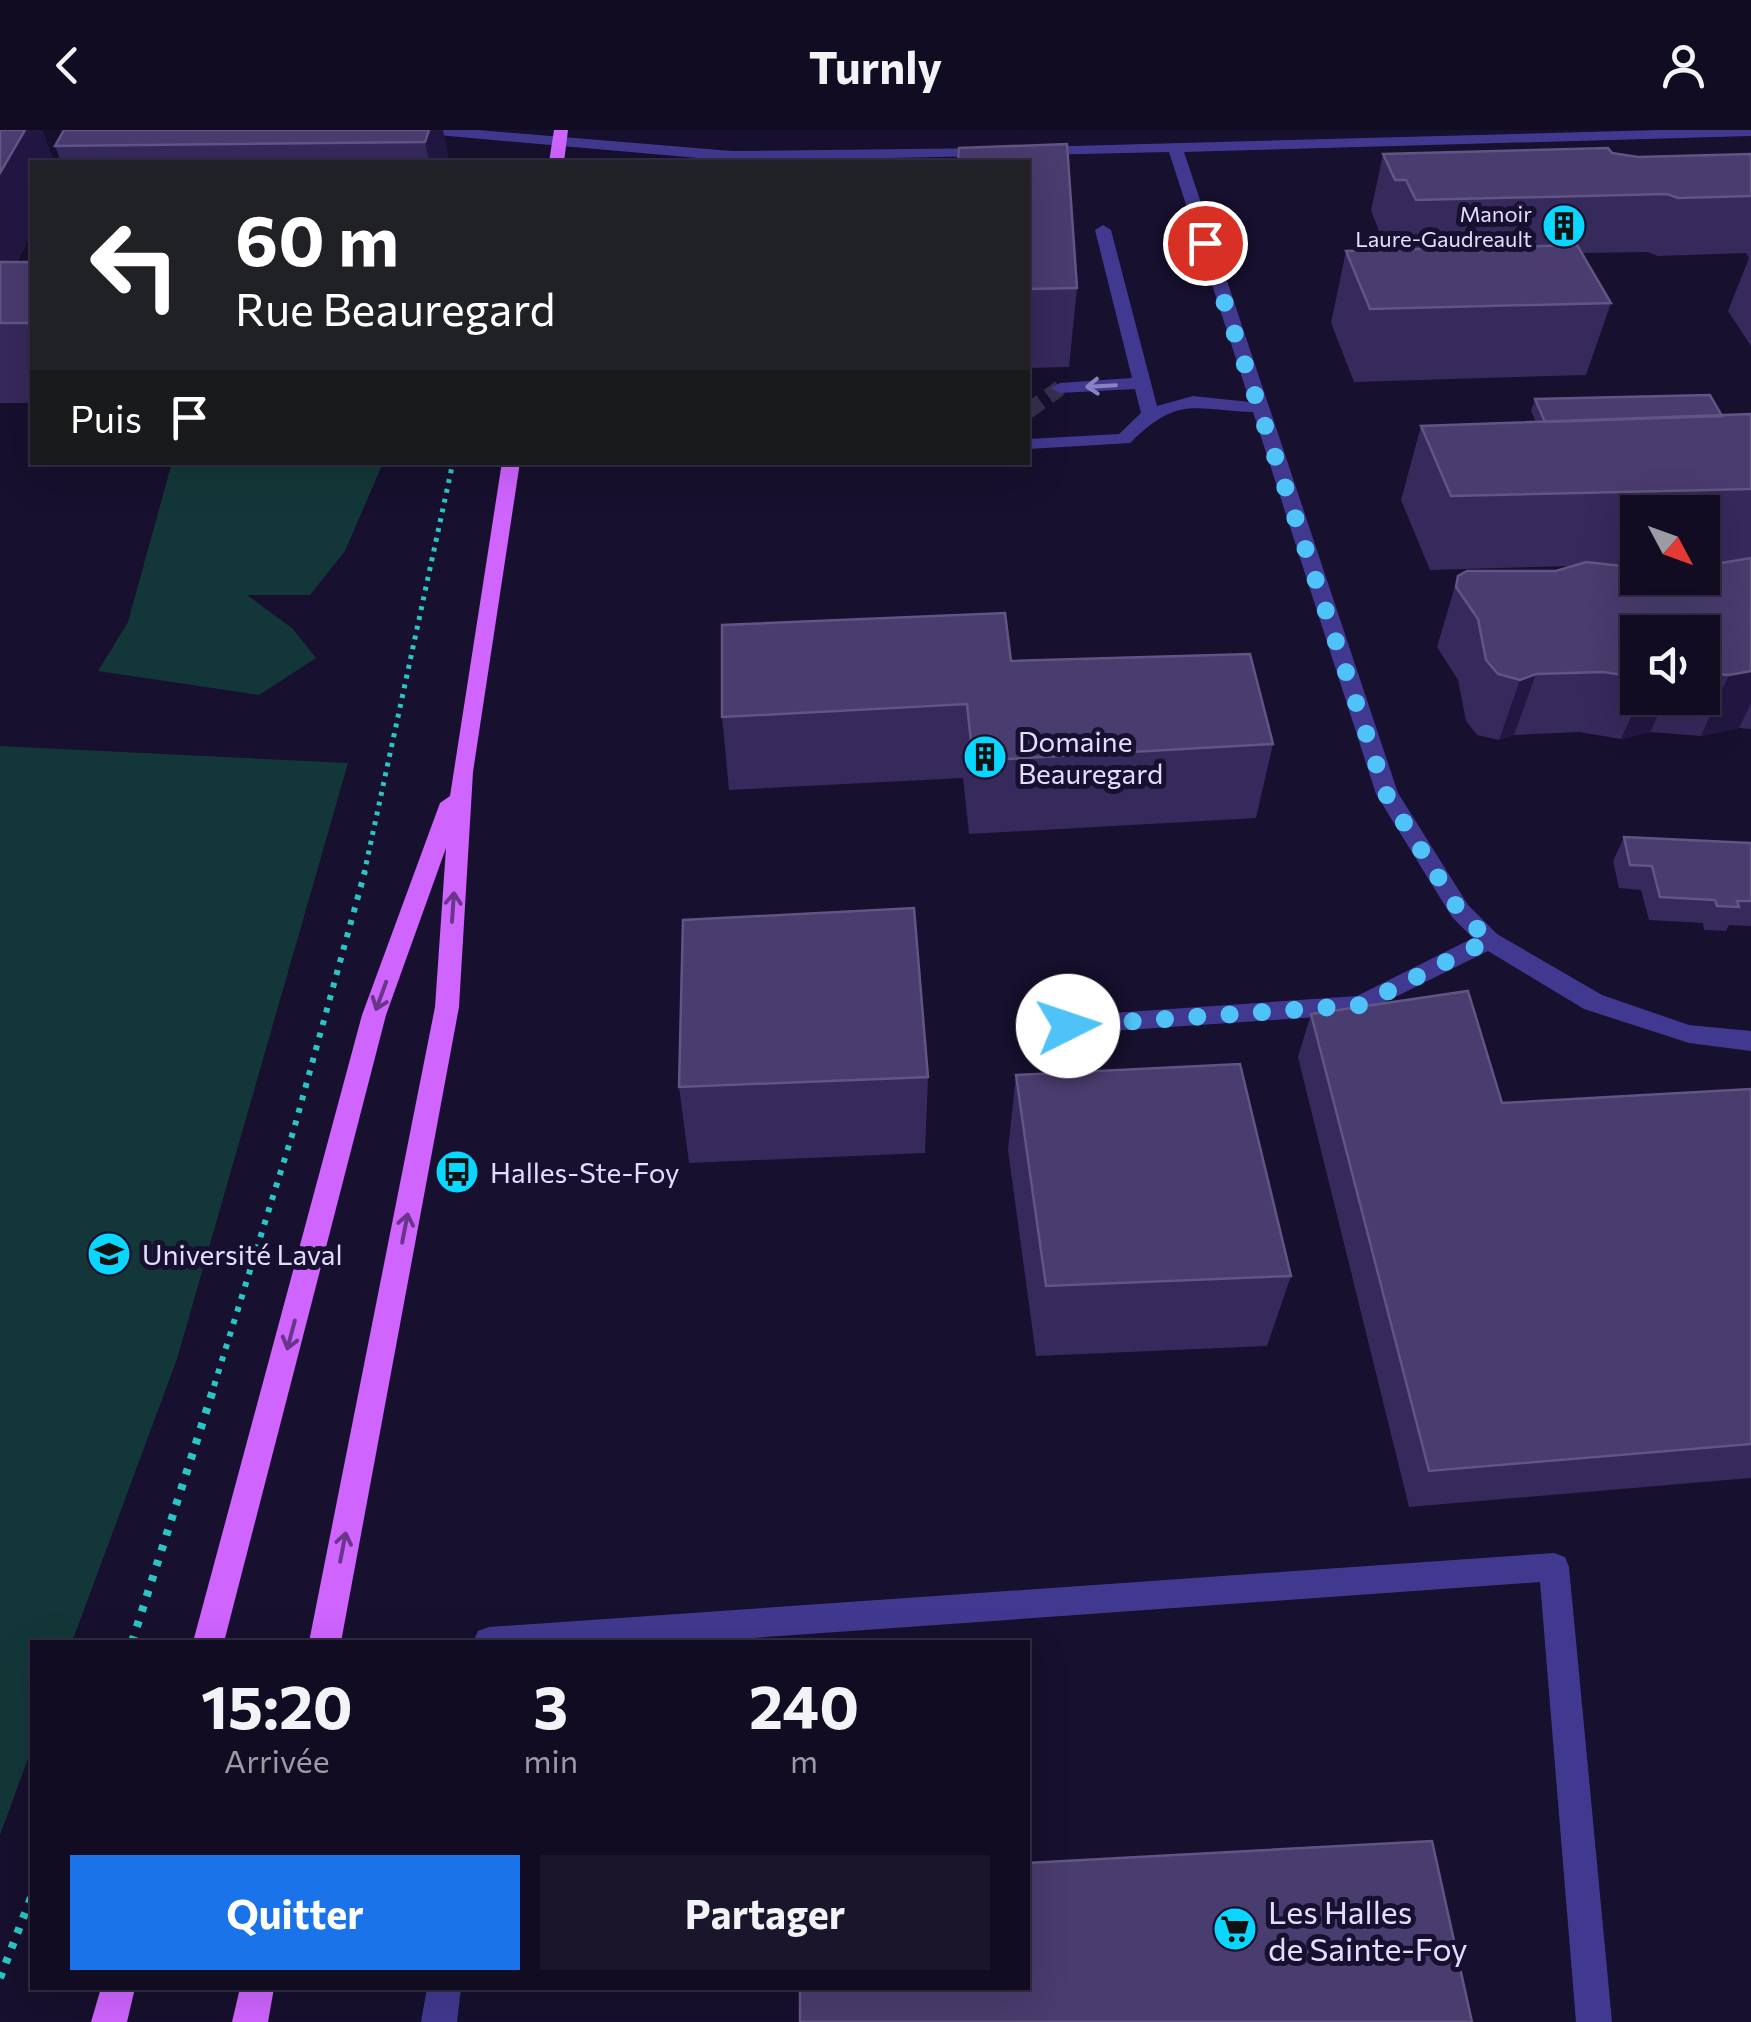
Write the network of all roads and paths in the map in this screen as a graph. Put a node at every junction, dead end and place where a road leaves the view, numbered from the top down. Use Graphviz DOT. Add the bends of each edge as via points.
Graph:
graph roads {
  1 [pos="426,130"];
  2 [pos="1751,132"];
  3 [pos="561,135"];
  4 [pos="1450,135"];
  5 [pos="1174,147"];
  6 [pos="557,160"];
  7 [pos="1103,230"];
  8 [pos="1142,383"];
  9 [pos="1060,388"];
  10 [pos="1260,407"];
  11 [pos="1154,414"];
  12 [pos="1030,443"];
  13 [pos="452,465"];
  14 [pos="511,465"];
  15 [pos="462,772"];
  16 [pos="1489,940"];
  17 [pos="1361,1005"];
  18 [pos="1068,1026"];
  19 [pos="1368,1031"];
  20 [pos="1751,1041"];
  21 [pos="133,1640"];
  22 [pos="209,1640"];
  23 [pos="325,1640"];
  24 [pos="518,1640"];
  25 [pos="30,1900"];
  26 [pos="0,1978"];
  27 [pos="117,1990"];
  28 [pos="257,1990"];
  29 [pos="444,1990"];
  30 [pos="109,2022"];
  31 [pos="250,2022"];
  32 [pos="439,2022"];
  33 [pos="1594,2022"];
  1 -- 3 [label="street"];
  2 -- 4 [label="street"];
  3 -- 5 [label="street" via="732,156"];
  3 -- 6 [label="main road"];
  4 -- 5 [label="street"];
  5 -- 10 [label="street"];
  7 -- 8 [label="street"];
  8 -- 9 [label="street, one-way"];
  8 -- 11 [label="street"];
  10 -- 11 [label="street" via="1171,422"];
  10 -- 16 [label="street" via="1386,794 1460,912"];
  11 -- 12 [label="street" via="1124,439"];
  13 -- 21 [label="path" via="344,955"];
  14 -- 15 [label="main road"];
  15 -- 22 [label="main road, one-way" via="374,1015"];
  23 -- 15 [label="main road, one-way" via="447,1008"];
  16 -- 17 [label="street"];
  16 -- 20 [label="street" via="1593,1002 1690,1034"];
  17 -- 18 [label="street"];
  17 -- 19 [label="street"];
  24 -- 33 [label="street" via="1554,1567"];
  25 -- 26 [label="path"];
  27 -- 30 [label="main road"];
  28 -- 31 [label="main road"];
  29 -- 32 [label="street"];
}
